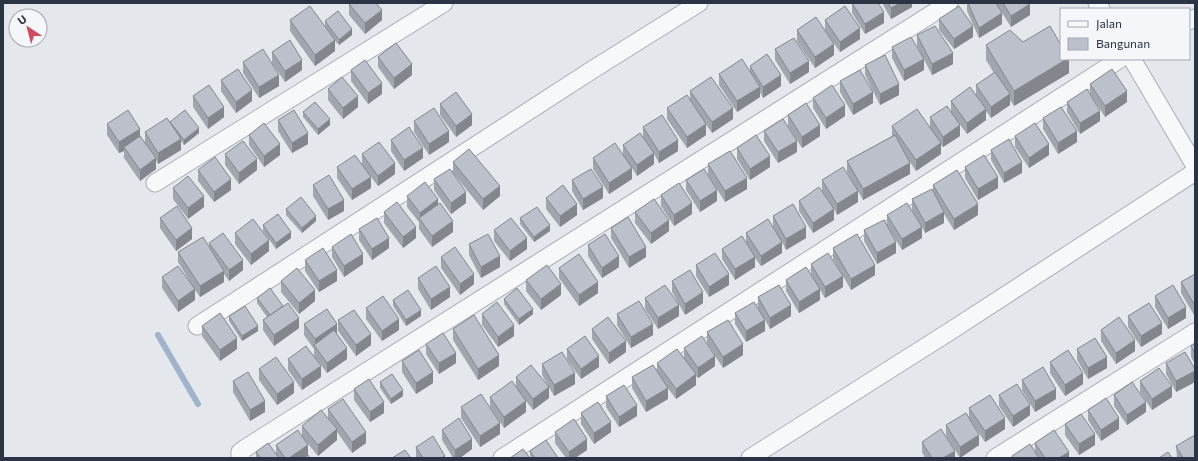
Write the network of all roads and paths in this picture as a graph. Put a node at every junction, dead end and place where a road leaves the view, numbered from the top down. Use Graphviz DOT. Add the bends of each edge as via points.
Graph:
graph roads {
  1 [pos="444,3"];
  2 [pos="699,3"];
  3 [pos="949,3"];
  4 [pos="1118,60"];
  5 [pos="1133,60"];
  6 [pos="1195,166"];
  7 [pos="1195,172"];
  8 [pos="155,183"];
  9 [pos="197,326"];
  10 [pos="1195,332"];
  11 [pos="241,458"];
  12 [pos="502,458"];
  13 [pos="750,458"];
  14 [pos="995,458"];
  1 -- 8 [label="street"];
  2 -- 9 [label="street"];
  3 -- 11 [label="street" via="240,452"];
  4 -- 12 [label="street"];
  5 -- 6 [label="street"];
  7 -- 13 [label="street"];
  10 -- 14 [label="street"];
}
